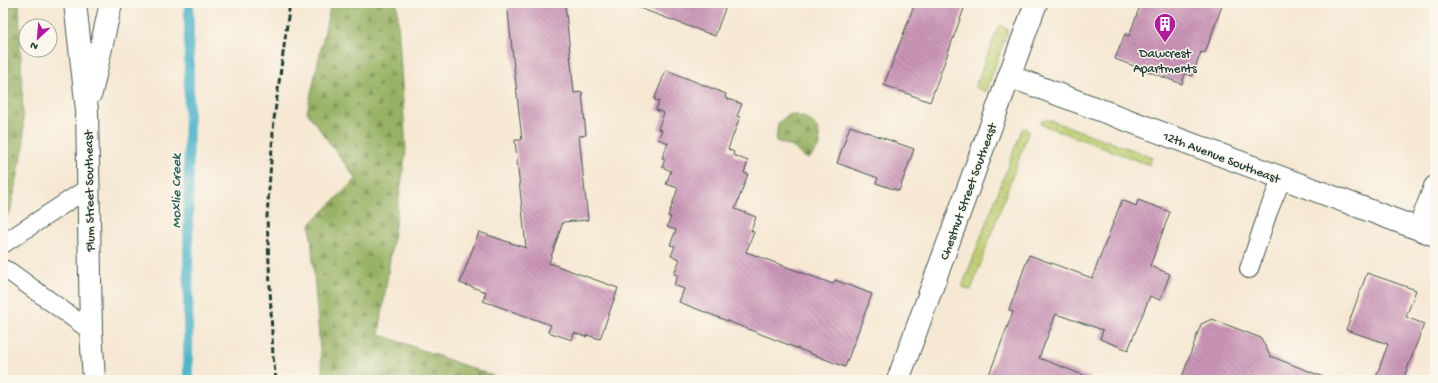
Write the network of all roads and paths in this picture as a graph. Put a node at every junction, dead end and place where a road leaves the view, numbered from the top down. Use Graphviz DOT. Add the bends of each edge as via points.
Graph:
graph roads {
  1 [pos="75,3"];
  2 [pos="111,3"];
  3 [pos="1036,3"];
  4 [pos="1009,76"];
  5 [pos="87,110"];
  6 [pos="1282,178"];
  7 [pos="1435,187"];
  8 [pos="88,188"];
  9 [pos="1427,232"];
  10 [pos="3,244"];
  11 [pos="3,269"];
  12 [pos="1249,270"];
  13 [pos="91,331"];
  14 [pos="94,380"];
  15 [pos="898,380"];
  1 -- 5 [label="street, Plum Street Southeast"];
  2 -- 5 [label="street"];
  3 -- 4 [label="street, Chestnut Street Southeast"];
  4 -- 6 [label="street, 12th Avenue Southeast"];
  4 -- 15 [label="street, Chestnut Street Southeast"];
  5 -- 8 [label="street, Plum Street Southeast"];
  6 -- 9 [label="street, 12th Avenue Southeast"];
  6 -- 12 [label="lane"];
  7 -- 9 [label="street"];
  8 -- 10 [label="lane"];
  8 -- 13 [label="street, Plum Street Southeast"];
  11 -- 13 [label="lane"];
  13 -- 14 [label="street, Plum Street Southeast"];
}
